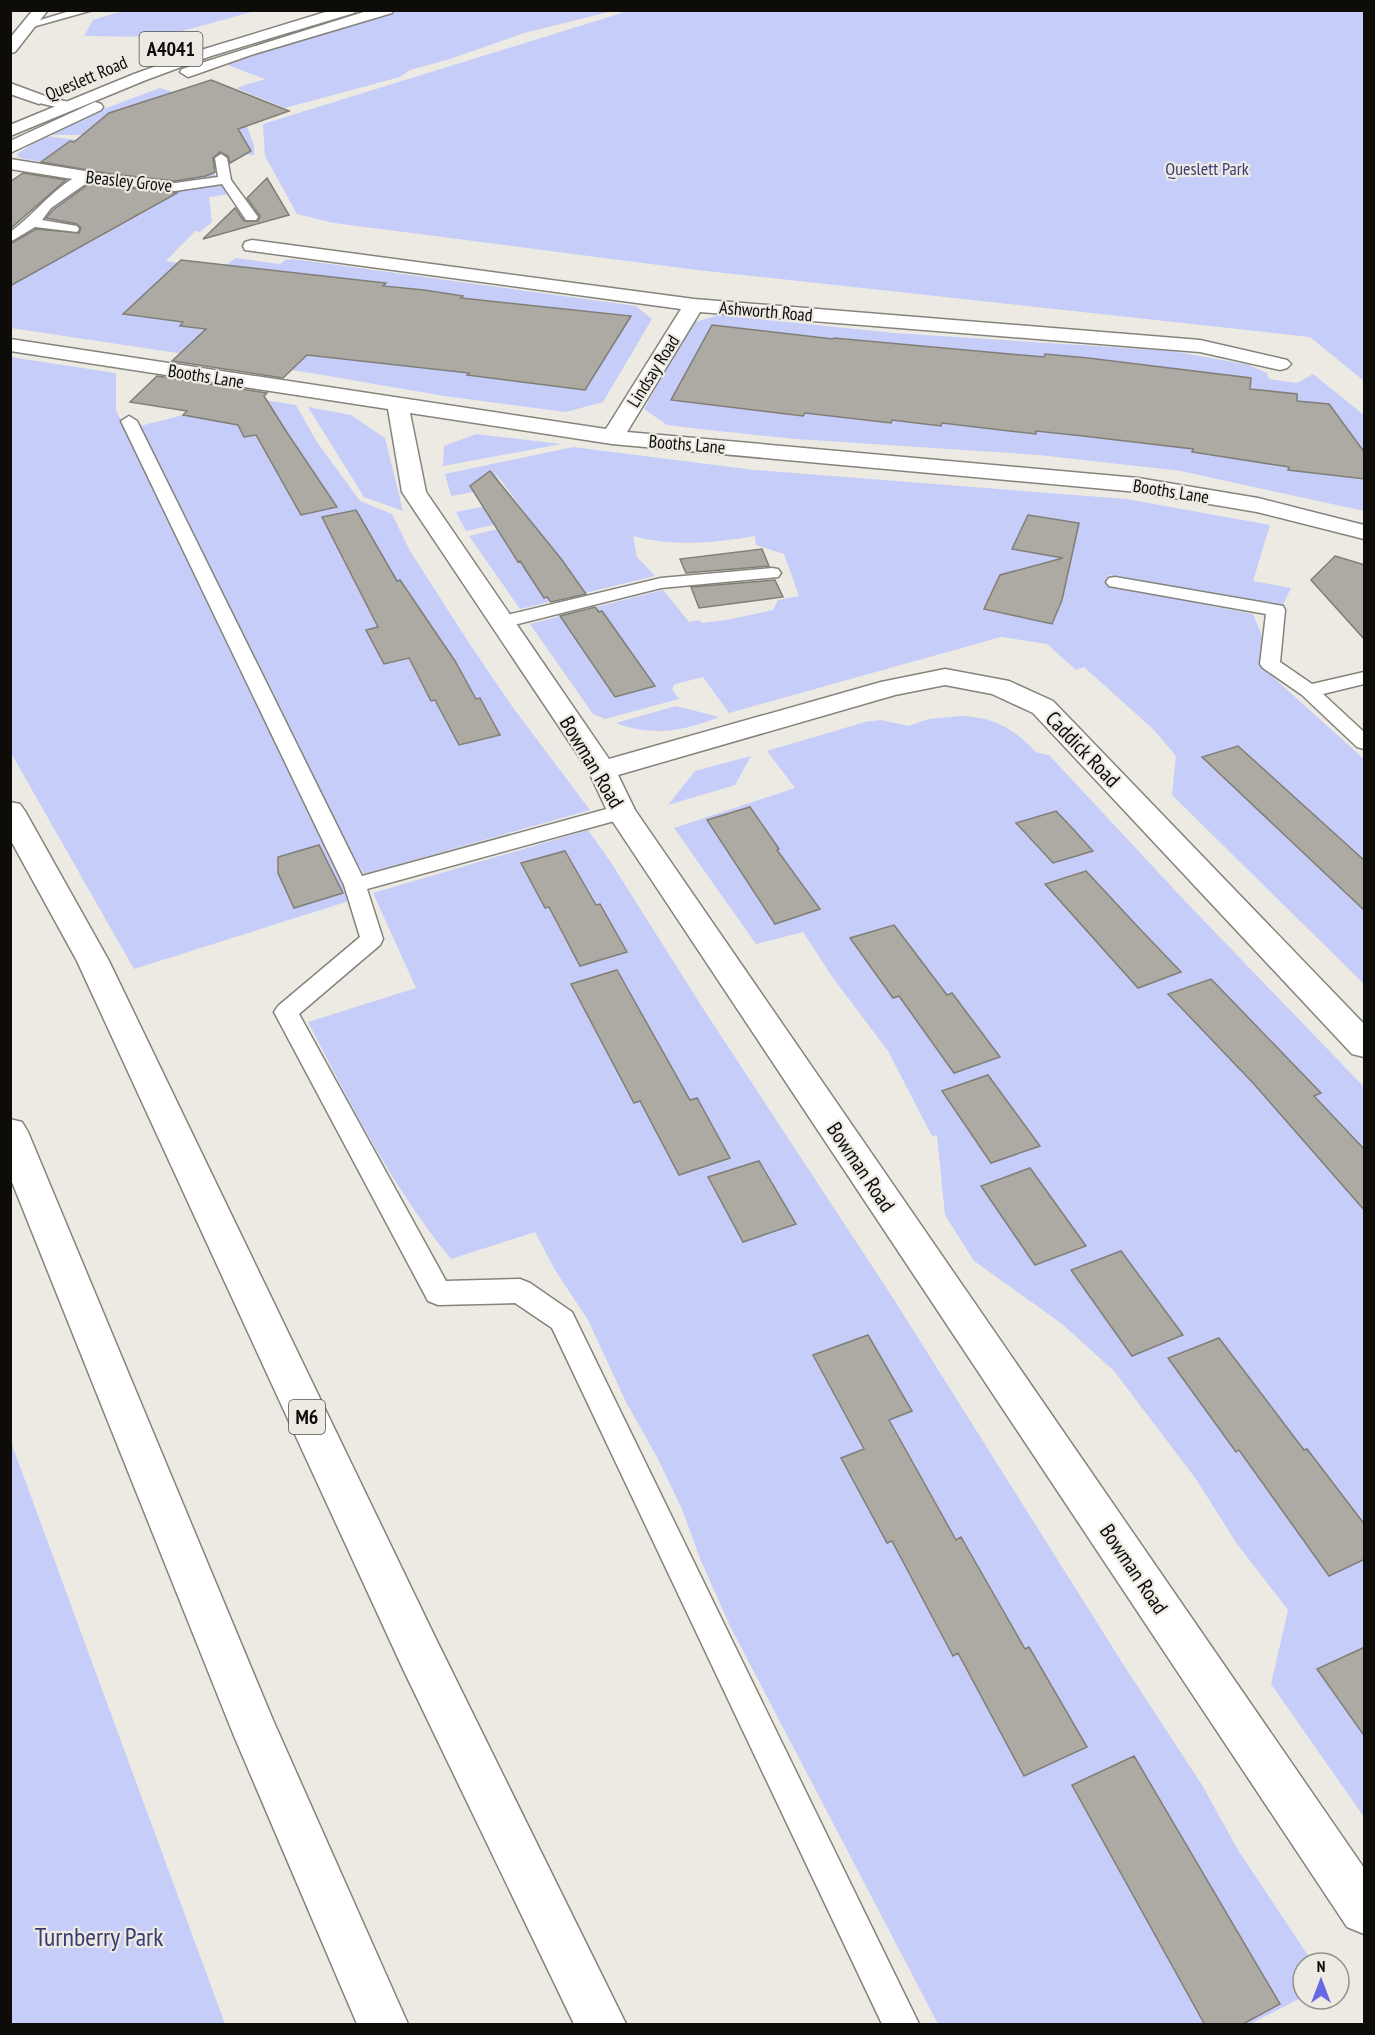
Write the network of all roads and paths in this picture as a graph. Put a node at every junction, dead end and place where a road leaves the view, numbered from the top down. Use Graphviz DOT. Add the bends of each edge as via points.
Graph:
graph roads {
  1 [pos="41,10"];
  2 [pos="88,10"];
  3 [pos="306,10"];
  4 [pos="349,10"];
  5 [pos="387,10"];
  6 [pos="29,26"];
  7 [pos="182,45"];
  8 [pos="10,49"];
  9 [pos="188,72"];
  10 [pos="10,88"];
  11 [pos="64,89"];
  12 [pos="39,99"];
  13 [pos="69,106"];
  14 [pos="20,107"];
  15 [pos="95,107"];
  16 [pos="10,131"];
  17 [pos="10,148"];
  18 [pos="221,158"];
  19 [pos="10,164"];
  20 [pos="95,178"];
  21 [pos="225,180"];
  22 [pos="251,217"];
  23 [pos="33,223"];
  24 [pos="72,229"];
  25 [pos="12,238"];
  26 [pos="252,246"];
  27 [pos="694,305"];
  28 [pos="10,345"];
  29 [pos="1280,364"];
  30 [pos="398,406"];
  31 [pos="129,421"];
  32 [pos="612,437"];
  33 [pos="1365,532"];
  34 [pos="772,573"];
  35 [pos="1115,582"];
  36 [pos="502,622"];
  37 [pos="1365,678"];
  38 [pos="1310,691"];
  39 [pos="1365,743"];
  40 [pos="602,770"];
  41 [pos="10,811"];
  42 [pos="621,812"];
  43 [pos="355,885"];
  44 [pos="1365,1045"];
  45 [pos="10,1132"];
  46 [pos="1365,1910"];
  47 [pos="383,2025"];
  48 [pos="601,2025"];
  49 [pos="901,2025"];
  1 -- 6 [label="main road"];
  2 -- 6 [label="lane"];
  3 -- 7 [label="main road, A4041"];
  4 -- 13 [label="main road, Queslett Road / A4041" via="206,54"];
  5 -- 9 [label="main road"];
  6 -- 8 [label="main road"];
  10 -- 12 [label="main road"];
  11 -- 12 [label="main road, Queslett Road"];
  12 -- 13 [label="lane"];
  12 -- 14 [label="main road, Queslett Road"];
  13 -- 16 [label="main road, Queslett Road / A4041"];
  15 -- 17 [label="main road, Queslett Road"];
  18 -- 21 [label="lane"];
  19 -- 20 [label="main road, Beasley Grove"];
  20 -- 21 [label="lane, Beasley Grove" via="175,187"];
  20 -- 23 [label="lane" via="46,206"];
  21 -- 22 [label="lane"];
  23 -- 24 [label="lane"];
  23 -- 25 [label="lane"];
  26 -- 27 [label="main road, Ashworth Road"];
  27 -- 29 [label="main road, Ashworth Road" via="1140,339 1200,346"];
  27 -- 32 [label="main road, Lindsay Road"];
  28 -- 30 [label="main road, Booths Lane"];
  30 -- 32 [label="main road, Booths Lane"];
  30 -- 36 [label="main road, Bowman Road" via="414,492"];
  31 -- 43 [label="lane"];
  32 -- 33 [label="main road, Booths Lane" via="1138,485 1258,505"];
  34 -- 36 [label="lane" via="662,583"];
  35 -- 38 [label="lane" via="1276,610 1270,664"];
  36 -- 40 [label="main road, Bowman Road"];
  37 -- 38 [label="lane"];
  38 -- 39 [label="lane"];
  40 -- 42 [label="main road, Bowman Road"];
  40 -- 44 [label="main road, Caddick Road" via="923,681 945,677 999,687 1043,707"];
  41 -- 48 [label="main road, M6" via="93,961 418,1653"];
  42 -- 43 [label="lane"];
  42 -- 46 [label="main road, Bowman Road"];
  43 -- 49 [label="lane" via="372,939 286,1012 438,1293 519,1291 562,1320"];
  45 -- 47 [label="main road" via="257,1736"];
}
